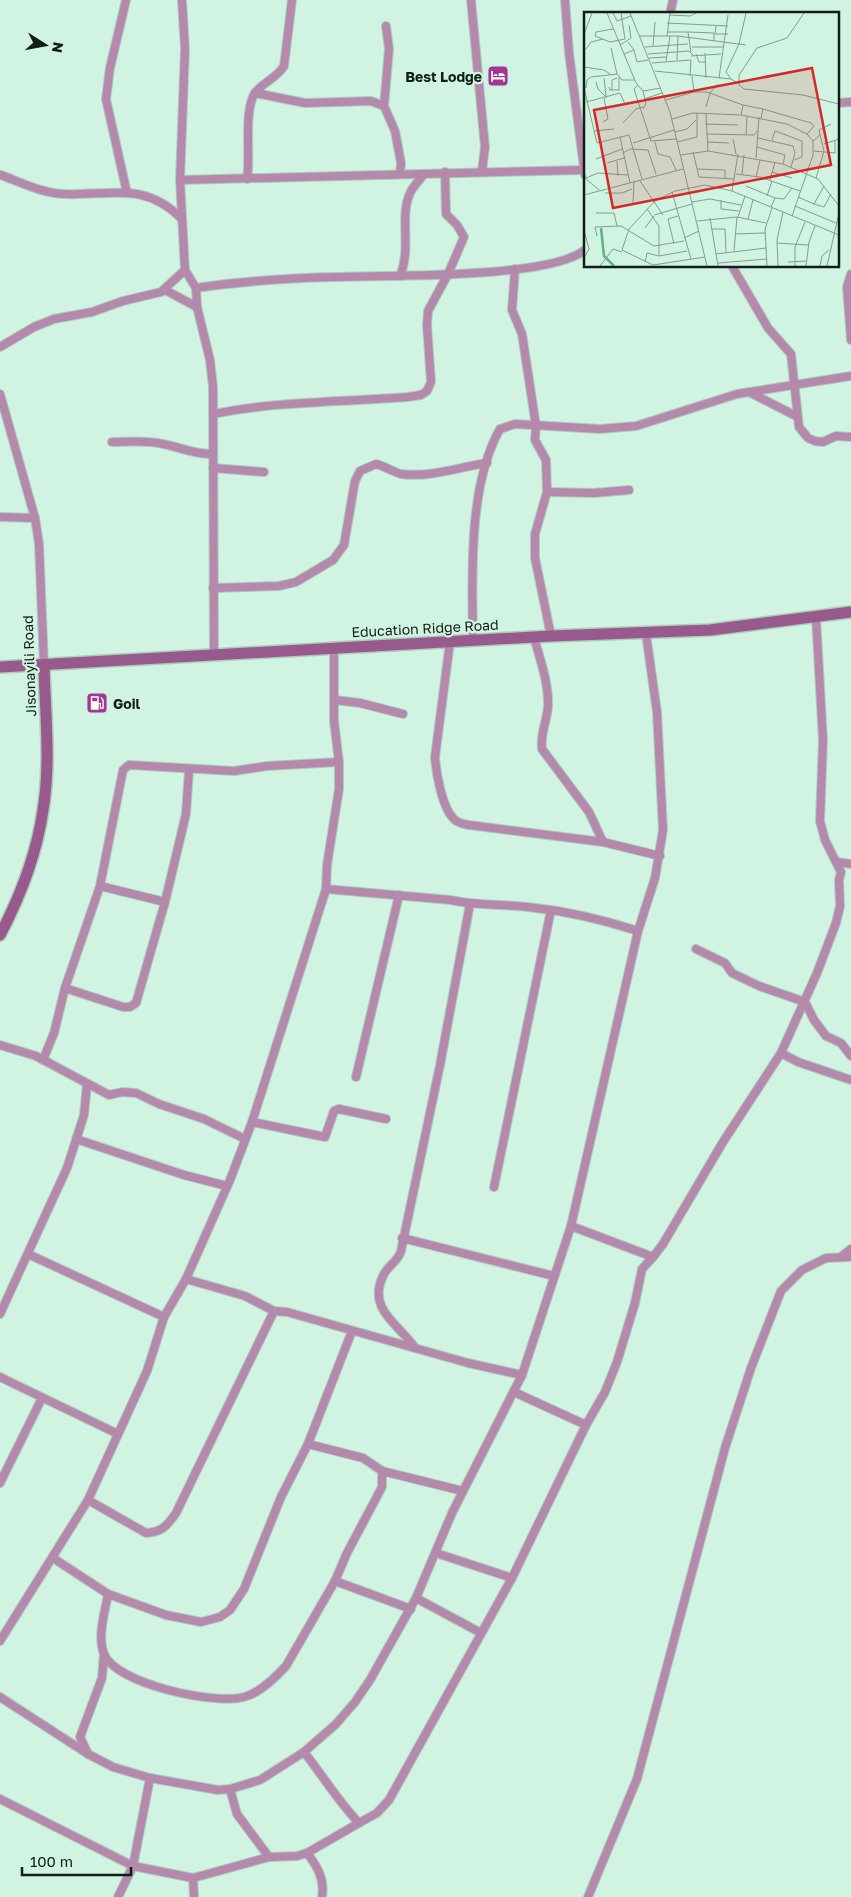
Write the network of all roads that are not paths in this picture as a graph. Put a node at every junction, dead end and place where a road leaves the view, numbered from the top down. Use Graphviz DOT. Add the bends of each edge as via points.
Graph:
graph roads {
  1 [pos="126,0"];
  2 [pos="182,0"];
  3 [pos="292,0"];
  4 [pos="471,0"];
  5 [pos="565,0"];
  6 [pos="386,26"];
  7 [pos="255,92"];
  8 [pos="851,102"];
  9 [pos="838,103"];
  10 [pos="384,106"];
  11 [pos="482,171"];
  12 [pos="445,172"];
  13 [pos="584,173"];
  14 [pos="400,174"];
  15 [pos="424,174"];
  16 [pos="1,175"];
  17 [pos="247,179"];
  18 [pos="180,180"];
  19 [pos="127,193"];
  20 [pos="181,218"];
  21 [pos="584,250"];
  22 [pos="733,268"];
  23 [pos="515,269"];
  24 [pos="185,270"];
  25 [pos="448,274"];
  26 [pos="851,274"];
  27 [pos="400,276"];
  28 [pos="196,288"];
  29 [pos="165,290"];
  30 [pos="198,306"];
  31 [pos="851,340"];
  32 [pos="0,347"];
  33 [pos="851,376"];
  34 [pos="795,386"];
  35 [pos="749,392"];
  36 [pos="0,394"];
  37 [pos="213,414"];
  38 [pos="796,416"];
  39 [pos="536,426"];
  40 [pos="851,437"];
  41 [pos="112,442"];
  42 [pos="213,454"];
  43 [pos="487,462"];
  44 [pos="213,468"];
  45 [pos="264,472"];
  46 [pos="629,490"];
  47 [pos="548,492"];
  48 [pos="0,517"];
  49 [pos="35,518"];
  50 [pos="213,588"];
  51 [pos="851,612"];
  52 [pos="816,618"];
  53 [pos="646,634"];
  54 [pos="551,636"];
  55 [pos="534,637"];
  56 [pos="473,641"];
  57 [pos="450,642"];
  58 [pos="334,648"];
  59 [pos="214,654"];
  60 [pos="44,665"];
  61 [pos="0,667"];
  62 [pos="334,700"];
  63 [pos="403,714"];
  64 [pos="339,762"];
  65 [pos="189,770"];
  66 [pos="604,842"];
  67 [pos="660,856"];
  68 [pos="837,862"];
  69 [pos="851,865"];
  70 [pos="842,872"];
  71 [pos="100,886"];
  72 [pos="326,889"];
  73 [pos="399,895"];
  74 [pos="164,902"];
  75 [pos="470,904"];
  76 [pos="551,910"];
  77 [pos="638,932"];
  78 [pos="0,935"];
  79 [pos="696,949"];
  80 [pos="65,988"];
  81 [pos="805,1002"];
  82 [pos="0,1045"];
  83 [pos="781,1053"];
  84 [pos="851,1056"];
  85 [pos="43,1060"];
  86 [pos="356,1077"];
  87 [pos="851,1080"];
  88 [pos="87,1084"];
  89 [pos="386,1119"];
  90 [pos="252,1122"];
  91 [pos="76,1139"];
  92 [pos="245,1139"];
  93 [pos="227,1186"];
  94 [pos="494,1187"];
  95 [pos="571,1226"];
  96 [pos="402,1238"];
  97 [pos="851,1249"];
  98 [pos="28,1254"];
  99 [pos="842,1256"];
  100 [pos="653,1257"];
  101 [pos="851,1257"];
  102 [pos="554,1276"];
  103 [pos="186,1279"];
  104 [pos="274,1311"];
  105 [pos="0,1314"];
  106 [pos="164,1317"];
  107 [pos="352,1331"];
  108 [pos="416,1348"];
  109 [pos="522,1375"];
  110 [pos="0,1377"];
  111 [pos="514,1392"];
  112 [pos="42,1398"];
  113 [pos="586,1425"];
  114 [pos="118,1434"];
  115 [pos="308,1444"];
  116 [pos="382,1471"];
  117 [pos="0,1483"];
  118 [pos="463,1491"];
  119 [pos="88,1500"];
  120 [pos="436,1553"];
  121 [pos="53,1558"];
  122 [pos="512,1578"];
  123 [pos="335,1581"];
  124 [pos="108,1594"];
  125 [pos="416,1598"];
  126 [pos="411,1609"];
  127 [pos="481,1633"];
  128 [pos="0,1641"];
  129 [pos="104,1653"];
  130 [pos="0,1697"];
  131 [pos="304,1752"];
  132 [pos="88,1754"];
  133 [pos="150,1778"];
  134 [pos="230,1789"];
  135 [pos="0,1799"];
  136 [pos="358,1823"];
  137 [pos="306,1853"];
  138 [pos="269,1857"];
  139 [pos="133,1866"];
  140 [pos="193,1878"];
  141 [pos="118,1897"];
  142 [pos="194,1897"];
  143 [pos="322,1897"];
  144 [pos="588,1897"];
  1 -- 19 [label="street" via="106,99"];
  2 -- 18 [label="street" via="186,49"];
  3 -- 7 [label="street" via="284,66 279,74"];
  4 -- 11 [label="street" via="485,147"];
  5 -- 13 [label="street"];
  6 -- 10 [label="street" via="389,49"];
  7 -- 10 [label="street" via="305,102 371,101"];
  7 -- 17 [label="street" via="248,128 250,162"];
  8 -- 9 [label="street"];
  10 -- 14 [label="street" via="395,131"];
  11 -- 12 [label="street"];
  11 -- 13 [label="street"];
  12 -- 15 [label="street"];
  12 -- 25 [label="street" via="446,214 464,237"];
  14 -- 15 [label="street"];
  14 -- 17 [label="street"];
  15 -- 27 [label="street" via="410,193 406,213 406,262"];
  16 -- 19 [label="street" via="43,191"];
  17 -- 18 [label="street"];
  18 -- 20 [label="street"];
  19 -- 20 [label="street" via="158,199"];
  20 -- 24 [label="street"];
  21 -- 23 [label="street" via="560,262"];
  22 -- 34 [label="street" via="768,328 791,354"];
  23 -- 25 [label="street"];
  23 -- 39 [label="street" via="512,310 522,334"];
  24 -- 28 [label="street"];
  24 -- 29 [label="street"];
  25 -- 27 [label="street"];
  25 -- 37 [label="street" via="428,311 426,325 431,382 421,395 247,407"];
  26 -- 31 [label="street" via="847,287"];
  27 -- 28 [label="street" via="270,280"];
  28 -- 30 [label="street"];
  29 -- 30 [label="street"];
  29 -- 32 [label="street" via="123,300 92,312 54,319"];
  30 -- 37 [label="street" via="210,360"];
  33 -- 34 [label="street"];
  34 -- 35 [label="street"];
  34 -- 38 [label="street"];
  35 -- 38 [label="street"];
  35 -- 39 [label="street" via="697,405 636,426 600,429"];
  36 -- 49 [label="street, Jisonayili Road"];
  37 -- 42 [label="street"];
  38 -- 40 [label="street" via="799,427 808,438 823,442 836,436"];
  39 -- 43 [label="street" via="515,424 500,429"];
  39 -- 47 [label="street" via="535,440 546,460"];
  41 -- 42 [label="street" via="148,441 192,454"];
  42 -- 44 [label="street"];
  43 -- 50 [label="street" via="418,476 398,474 376,464 360,471 355,481 344,545 334,560 296,582 280,586"];
  43 -- 56 [label="street" via="478,501 472,565"];
  44 -- 45 [label="street"];
  44 -- 50 [label="street"];
  46 -- 47 [label="street"];
  47 -- 54 [label="street" via="535,534 535,558"];
  48 -- 49 [label="street"];
  49 -- 60 [label="street, Jisonayili Road"];
  50 -- 59 [label="street"];
  51 -- 52 [label="main road, Education Ridge Road"];
  52 -- 53 [label="main road, Education Ridge Road"];
  52 -- 68 [label="street" via="823,740 820,821 825,840"];
  53 -- 54 [label="main road, Education Ridge Road"];
  53 -- 67 [label="street" via="657,712 663,830"];
  54 -- 55 [label="main road, Education Ridge Road"];
  55 -- 56 [label="main road, Education Ridge Road"];
  55 -- 66 [label="street" via="547,684 548,706 542,749 589,812"];
  56 -- 57 [label="main road, Education Ridge Road"];
  57 -- 58 [label="main road, Education Ridge Road"];
  57 -- 66 [label="street" via="435,757 436,772 454,820 469,825"];
  58 -- 59 [label="main road, Education Ridge Road"];
  58 -- 62 [label="street"];
  59 -- 60 [label="main road, Education Ridge Road"];
  60 -- 61 [label="main road, Education Ridge Road"];
  60 -- 78 [label="main road, Jisonayili Road" via="47,748 43,810 30,862 11,915"];
  62 -- 63 [label="street"];
  62 -- 64 [label="street"];
  64 -- 65 [label="street" via="234,771"];
  64 -- 72 [label="street" via="339,789"];
  65 -- 71 [label="street" via="129,765 123,770"];
  65 -- 74 [label="street" via="186,814"];
  66 -- 67 [label="street"];
  67 -- 77 [label="street"];
  68 -- 69 [label="street"];
  68 -- 70 [label="street"];
  69 -- 70 [label="street"];
  70 -- 81 [label="street" via="836,923"];
  71 -- 74 [label="street"];
  71 -- 80 [label="street"];
  72 -- 73 [label="street"];
  72 -- 90 [label="street"];
  73 -- 75 [label="street"];
  73 -- 86 [label="street"];
  74 -- 80 [label="street" via="136,1003 130,1007 123,1006"];
  75 -- 76 [label="street"];
  75 -- 96 [label="street" via="440,1065"];
  76 -- 77 [label="street" via="594,917"];
  76 -- 94 [label="street"];
  77 -- 95 [label="street"];
  79 -- 81 [label="street" via="725,963 732,973"];
  80 -- 85 [label="street" via="54,1033"];
  81 -- 83 [label="street"];
  81 -- 84 [label="street" via="826,1036 841,1043"];
  82 -- 85 [label="street"];
  83 -- 87 [label="street"];
  83 -- 100 [label="street"];
  85 -- 88 [label="street"];
  88 -- 91 [label="street" via="84,1115"];
  88 -- 92 [label="street" via="109,1095 136,1093"];
  89 -- 90 [label="street" via="339,1109 334,1111 325,1137"];
  90 -- 92 [label="street"];
  91 -- 93 [label="street"];
  91 -- 98 [label="street" via="67,1168"];
  92 -- 93 [label="street"];
  93 -- 103 [label="street"];
  95 -- 100 [label="street"];
  95 -- 102 [label="street"];
  96 -- 102 [label="street"];
  96 -- 108 [label="street" via="399,1258 383,1275 380,1306"];
  97 -- 99 [label="street"];
  98 -- 105 [label="street"];
  98 -- 106 [label="street"];
  99 -- 101 [label="street"];
  99 -- 144 [label="street" via="826,1258 802,1270 781,1291 774,1308 725,1448 637,1779"];
  100 -- 113 [label="street" via="642,1268 617,1362"];
  102 -- 109 [label="street"];
  103 -- 104 [label="street" via="245,1296"];
  103 -- 106 [label="street"];
  104 -- 107 [label="street"];
  104 -- 119 [label="street" via="176,1514 165,1528 146,1532"];
  106 -- 114 [label="street" via="147,1371"];
  107 -- 108 [label="street"];
  107 -- 115 [label="street"];
  108 -- 109 [label="street"];
  109 -- 111 [label="street"];
  110 -- 112 [label="street"];
  111 -- 113 [label="street"];
  111 -- 118 [label="street"];
  112 -- 114 [label="street"];
  112 -- 117 [label="street"];
  113 -- 122 [label="street"];
  114 -- 119 [label="street"];
  115 -- 116 [label="street" via="362,1458"];
  115 -- 124 [label="street" via="281,1497 244,1589 230,1610 210,1620 193,1621"];
  116 -- 118 [label="street"];
  116 -- 123 [label="street" via="382,1487"];
  118 -- 120 [label="street"];
  119 -- 121 [label="street"];
  120 -- 122 [label="street"];
  120 -- 125 [label="street"];
  121 -- 124 [label="street"];
  121 -- 128 [label="street"];
  122 -- 127 [label="street"];
  123 -- 126 [label="street"];
  123 -- 129 [label="street" via="286,1666 246,1696 211,1698 174,1692 119,1672"];
  124 -- 129 [label="street" via="102,1637"];
  125 -- 126 [label="street"];
  125 -- 127 [label="street"];
  126 -- 131 [label="street" via="355,1702"];
  127 -- 136 [label="street" via="389,1800"];
  129 -- 132 [label="street" via="102,1678 80,1737"];
  130 -- 132 [label="street"];
  131 -- 134 [label="street" via="260,1780"];
  131 -- 136 [label="street" via="332,1793"];
  132 -- 133 [label="street" via="113,1767"];
  133 -- 134 [label="street" via="204,1789"];
  133 -- 139 [label="street"];
  134 -- 138 [label="street" via="237,1814"];
  135 -- 139 [label="street"];
  136 -- 137 [label="street"];
  137 -- 138 [label="street"];
  137 -- 143 [label="street" via="317,1866"];
  138 -- 140 [label="street"];
  139 -- 140 [label="street"];
  139 -- 141 [label="street"];
  140 -- 142 [label="street"];
}
